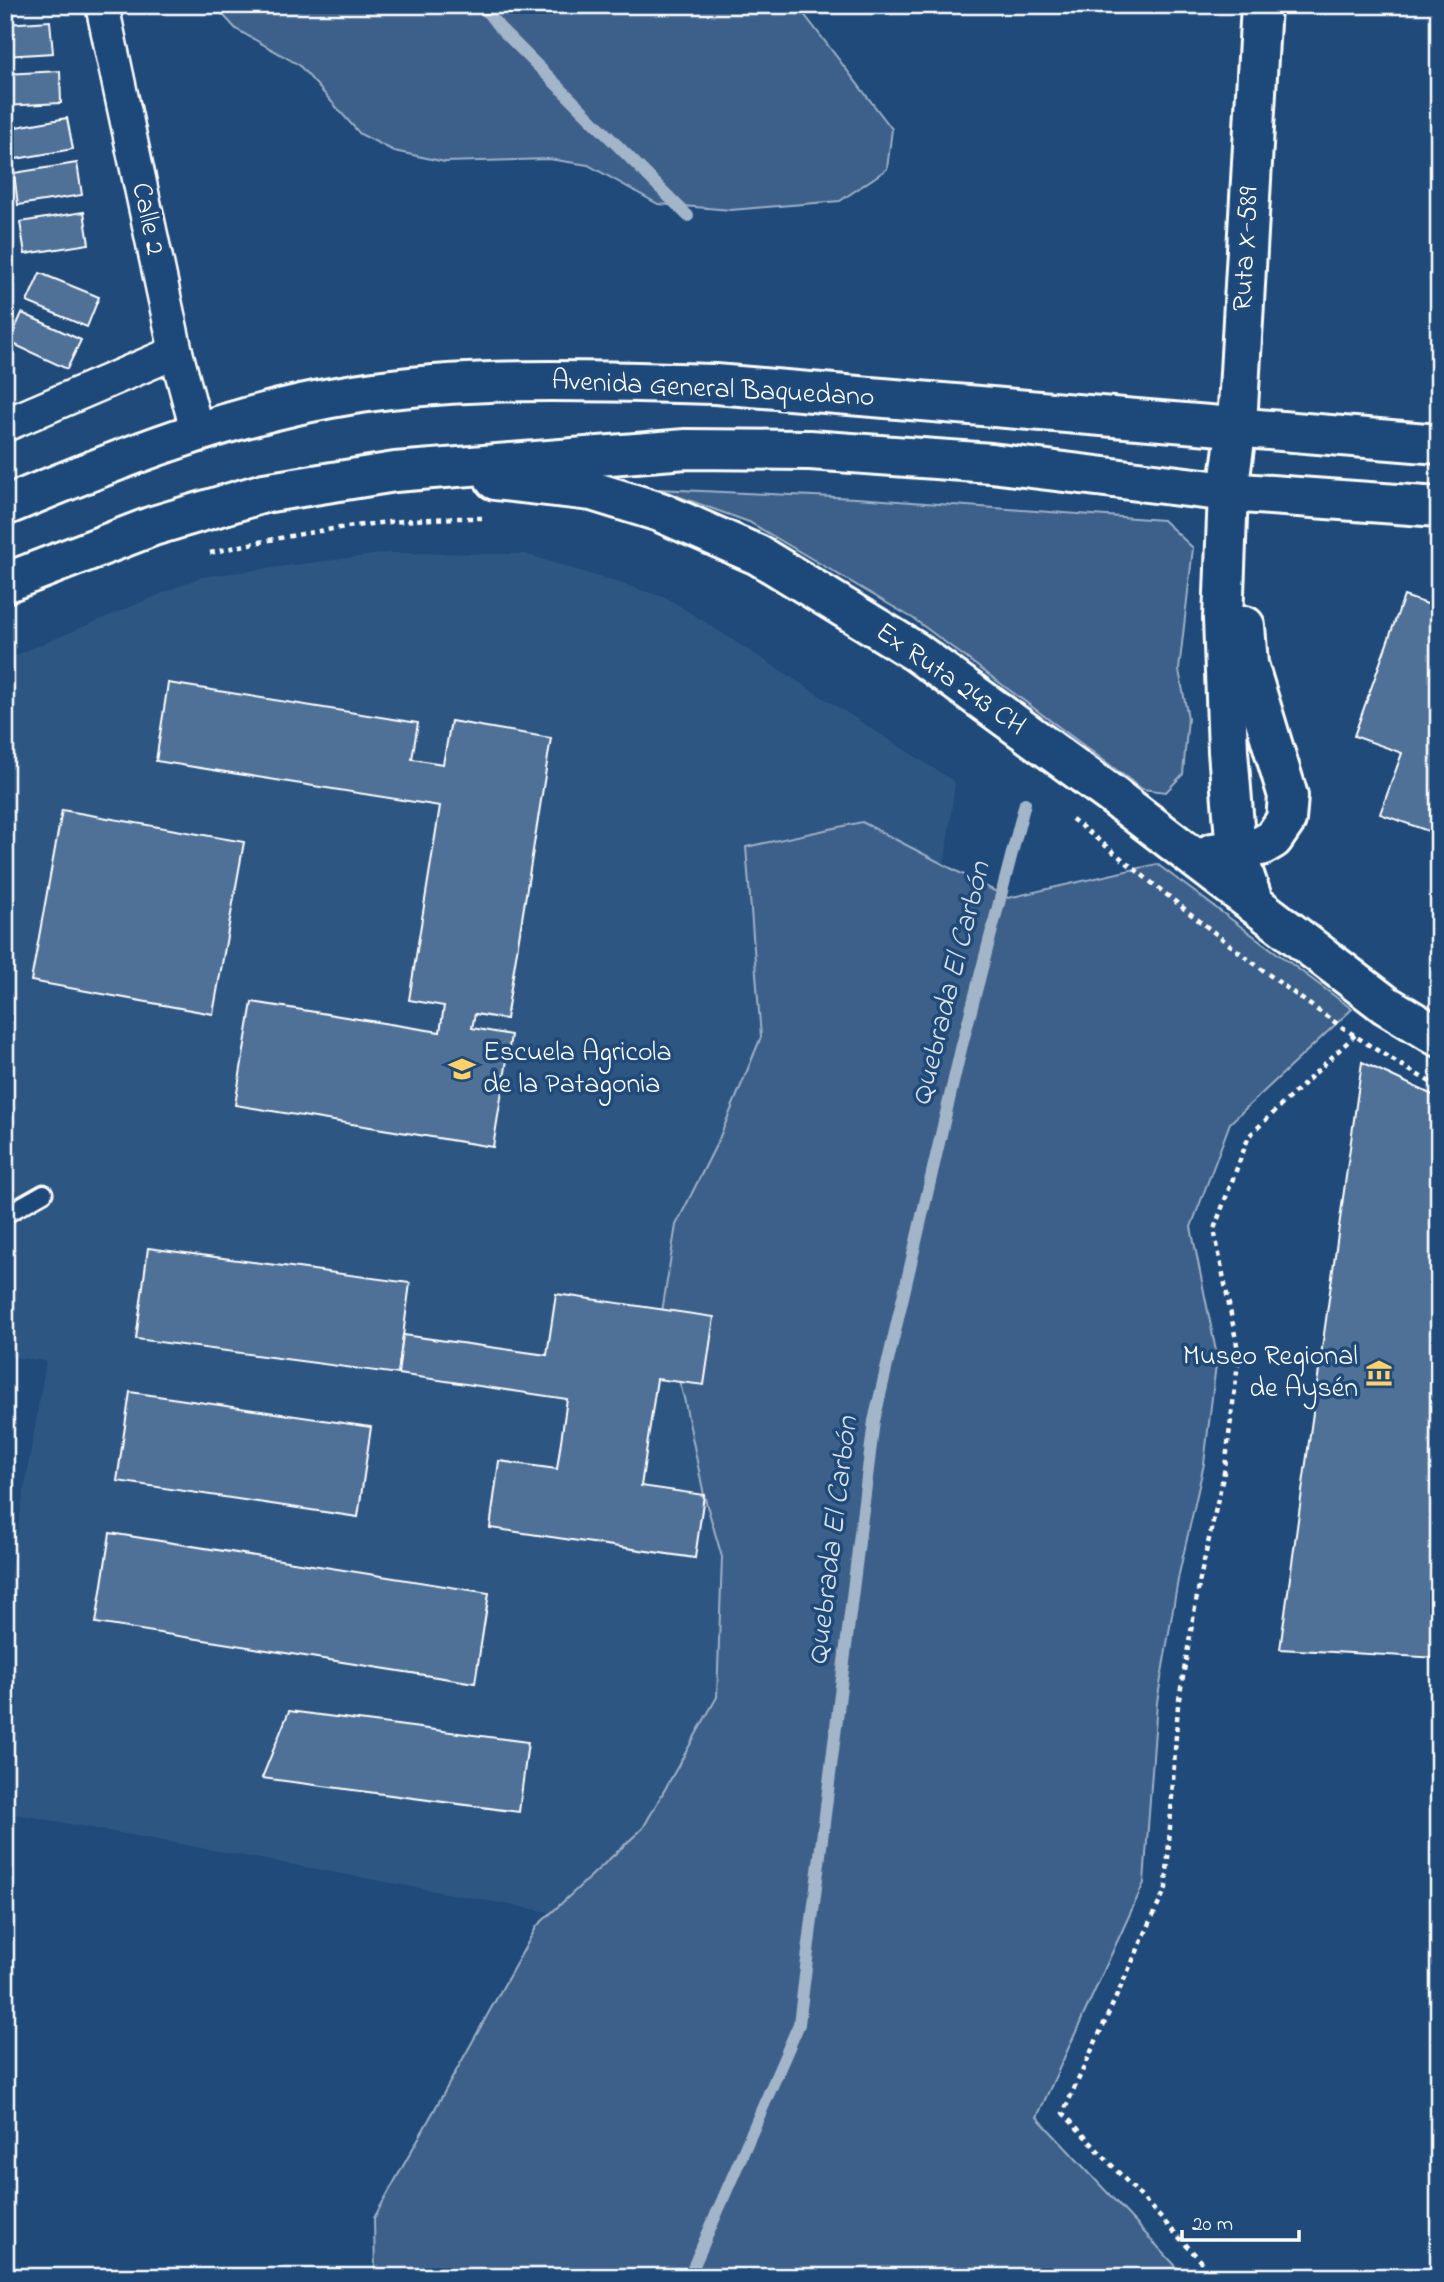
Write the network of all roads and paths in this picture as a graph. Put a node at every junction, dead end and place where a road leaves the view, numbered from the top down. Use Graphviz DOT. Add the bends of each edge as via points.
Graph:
graph roads {
  1 [pos="102,5"];
  2 [pos="1261,5"];
  3 [pos="176,352"];
  4 [pos="5,425"];
  5 [pos="1237,425"];
  6 [pos="197,432"];
  7 [pos="1439,444"];
  8 [pos="396,472"];
  9 [pos="1228,492"];
  10 [pos="5,506"];
  11 [pos="1439,507"];
  12 [pos="489,518"];
  13 [pos="198,556"];
  14 [pos="5,583"];
  15 [pos="1064,813"];
  16 [pos="1236,851"];
  17 [pos="1189,854"];
  18 [pos="1254,904"];
  19 [pos="1386,1005"];
  20 [pos="1354,1036"];
  21 [pos="1439,1037"];
  22 [pos="1439,1087"];
  23 [pos="44,1193"];
  24 [pos="5,1215"];
  25 [pos="1216,2277"];
  1 -- 3 [label="street, Calle 2"];
  2 -- 5 [label="main road, Ruta X-589"];
  3 -- 4 [label="street"];
  3 -- 6 [label="street, Calle 2"];
  5 -- 6 [label="main road, Avenida General Baquedano" via="715,384 603,381 484,383 354,394"];
  5 -- 7 [label="main road, Avenida General Baquedano"];
  5 -- 9 [label="main road, Ruta X-589"];
  6 -- 10 [label="main road, Avenida General Baquedano" via="130,454"];
  8 -- 9 [label="main road, Avenida General Baquedano" via="686,449 810,450 1060,470"];
  8 -- 14 [label="main road, Avenida General Baquedano" via="264,493 153,526"];
  8 -- 17 [label="main road, Ex Ruta 243 CH" via="592,491 660,512 758,555 916,652"];
  9 -- 11 [label="main road, Avenida General Baquedano"];
  9 -- 16 [label="main road" via="1223,619"];
  9 -- 16 [label="main road" via="1241,572 1248,664 1288,796 1286,820 1273,839"];
  12 -- 13 [label="path" via="451,517 292,533"];
  15 -- 20 [label="path"];
  16 -- 17 [label="main road"];
  16 -- 18 [label="main road"];
  17 -- 18 [label="main road, Ex Ruta 243 CH"];
  18 -- 19 [label="main road, Ex Ruta 243 CH"];
  19 -- 20 [label="path"];
  19 -- 21 [label="main road, Ex Ruta 243 CH"];
  20 -- 22 [label="path"];
  20 -- 25 [label="path" via="1249,1136 1214,1229 1239,1355 1225,1468 1178,1704 1166,1888 1063,2113"];
  23 -- 24 [label="lane"];
}
